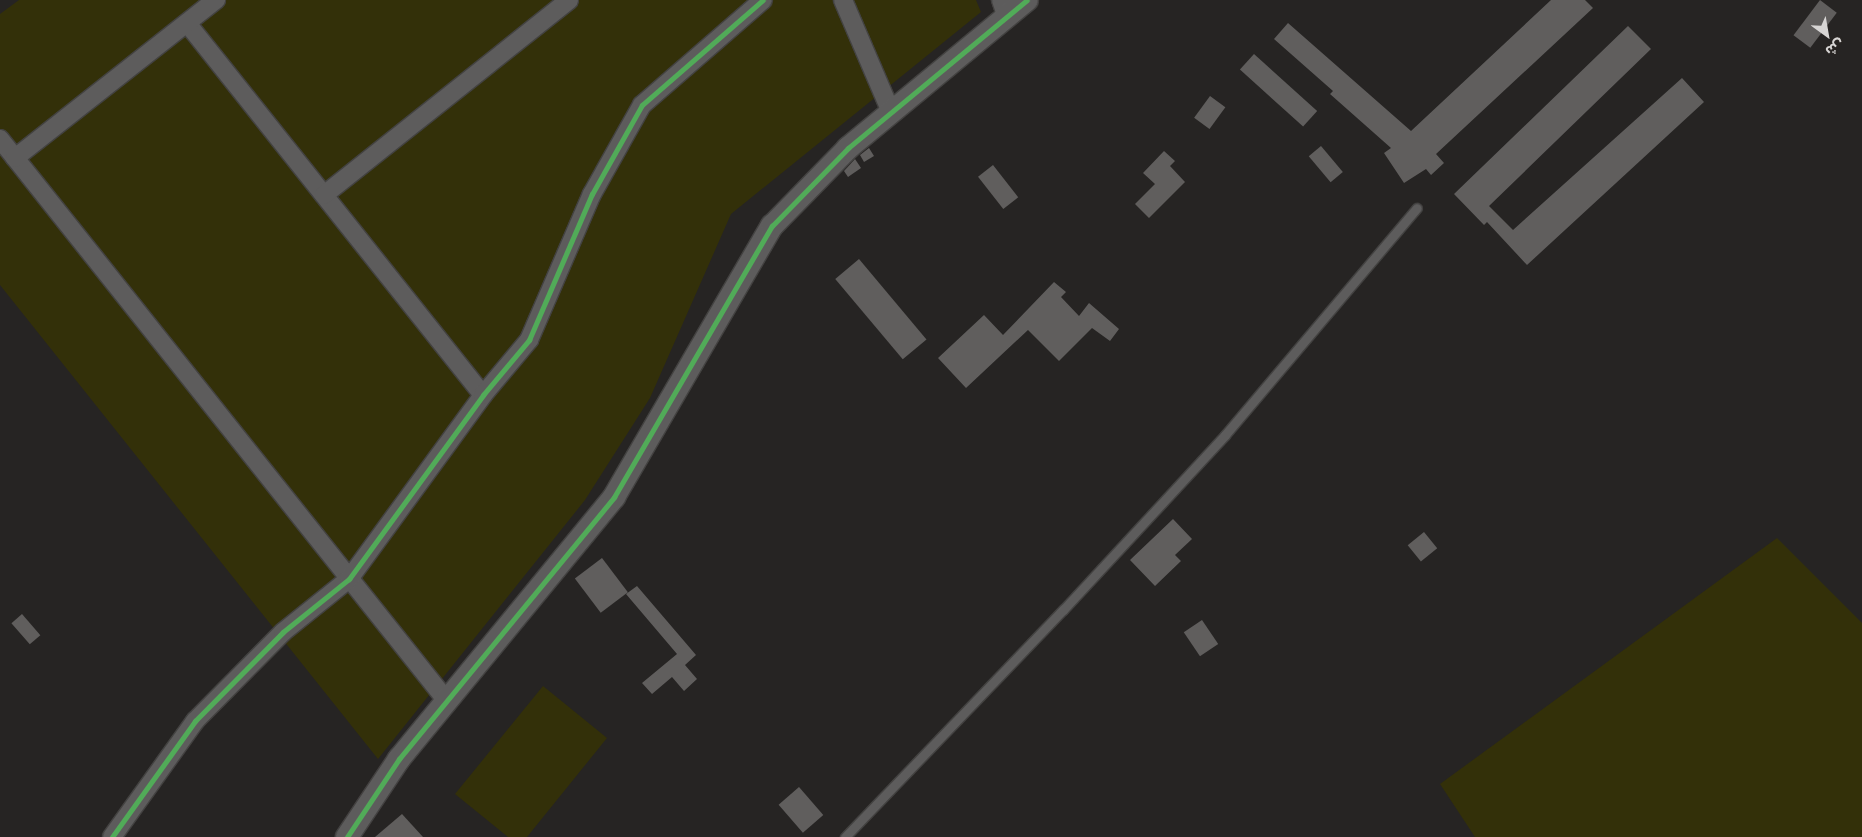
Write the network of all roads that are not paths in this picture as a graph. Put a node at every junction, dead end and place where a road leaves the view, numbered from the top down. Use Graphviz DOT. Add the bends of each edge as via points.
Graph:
graph roads {
  1 [pos="216,0"];
  2 [pos="569,0"];
  3 [pos="763,0"];
  4 [pos="843,0"];
  5 [pos="1028,0"];
  6 [pos="1004,8"];
  7 [pos="187,23"];
  8 [pos="891,112"];
  9 [pos="0,139"];
  10 [pos="15,158"];
  11 [pos="324,196"];
  12 [pos="1417,208"];
  13 [pos="483,395"];
  14 [pos="349,578"];
  15 [pos="446,700"];
  16 [pos="112,837"];
  17 [pos="347,837"];
  18 [pos="845,837"];
  1 -- 7 [label="street"];
  2 -- 11 [label="street"];
  3 -- 13 [label="street" via="642,105 592,194 529,340"];
  4 -- 8 [label="street"];
  5 -- 6 [label="street"];
  6 -- 8 [label="street"];
  7 -- 10 [label="street"];
  7 -- 11 [label="street"];
  8 -- 15 [label="street" via="848,148 772,226 614,497"];
  9 -- 10 [label="street"];
  10 -- 14 [label="street"];
  11 -- 13 [label="street"];
  12 -- 18 [label="lane" via="1225,435"];
  13 -- 14 [label="street"];
  14 -- 15 [label="street"];
  14 -- 16 [label="street" via="283,632 195,721"];
  15 -- 17 [label="street" via="399,759"];
}
